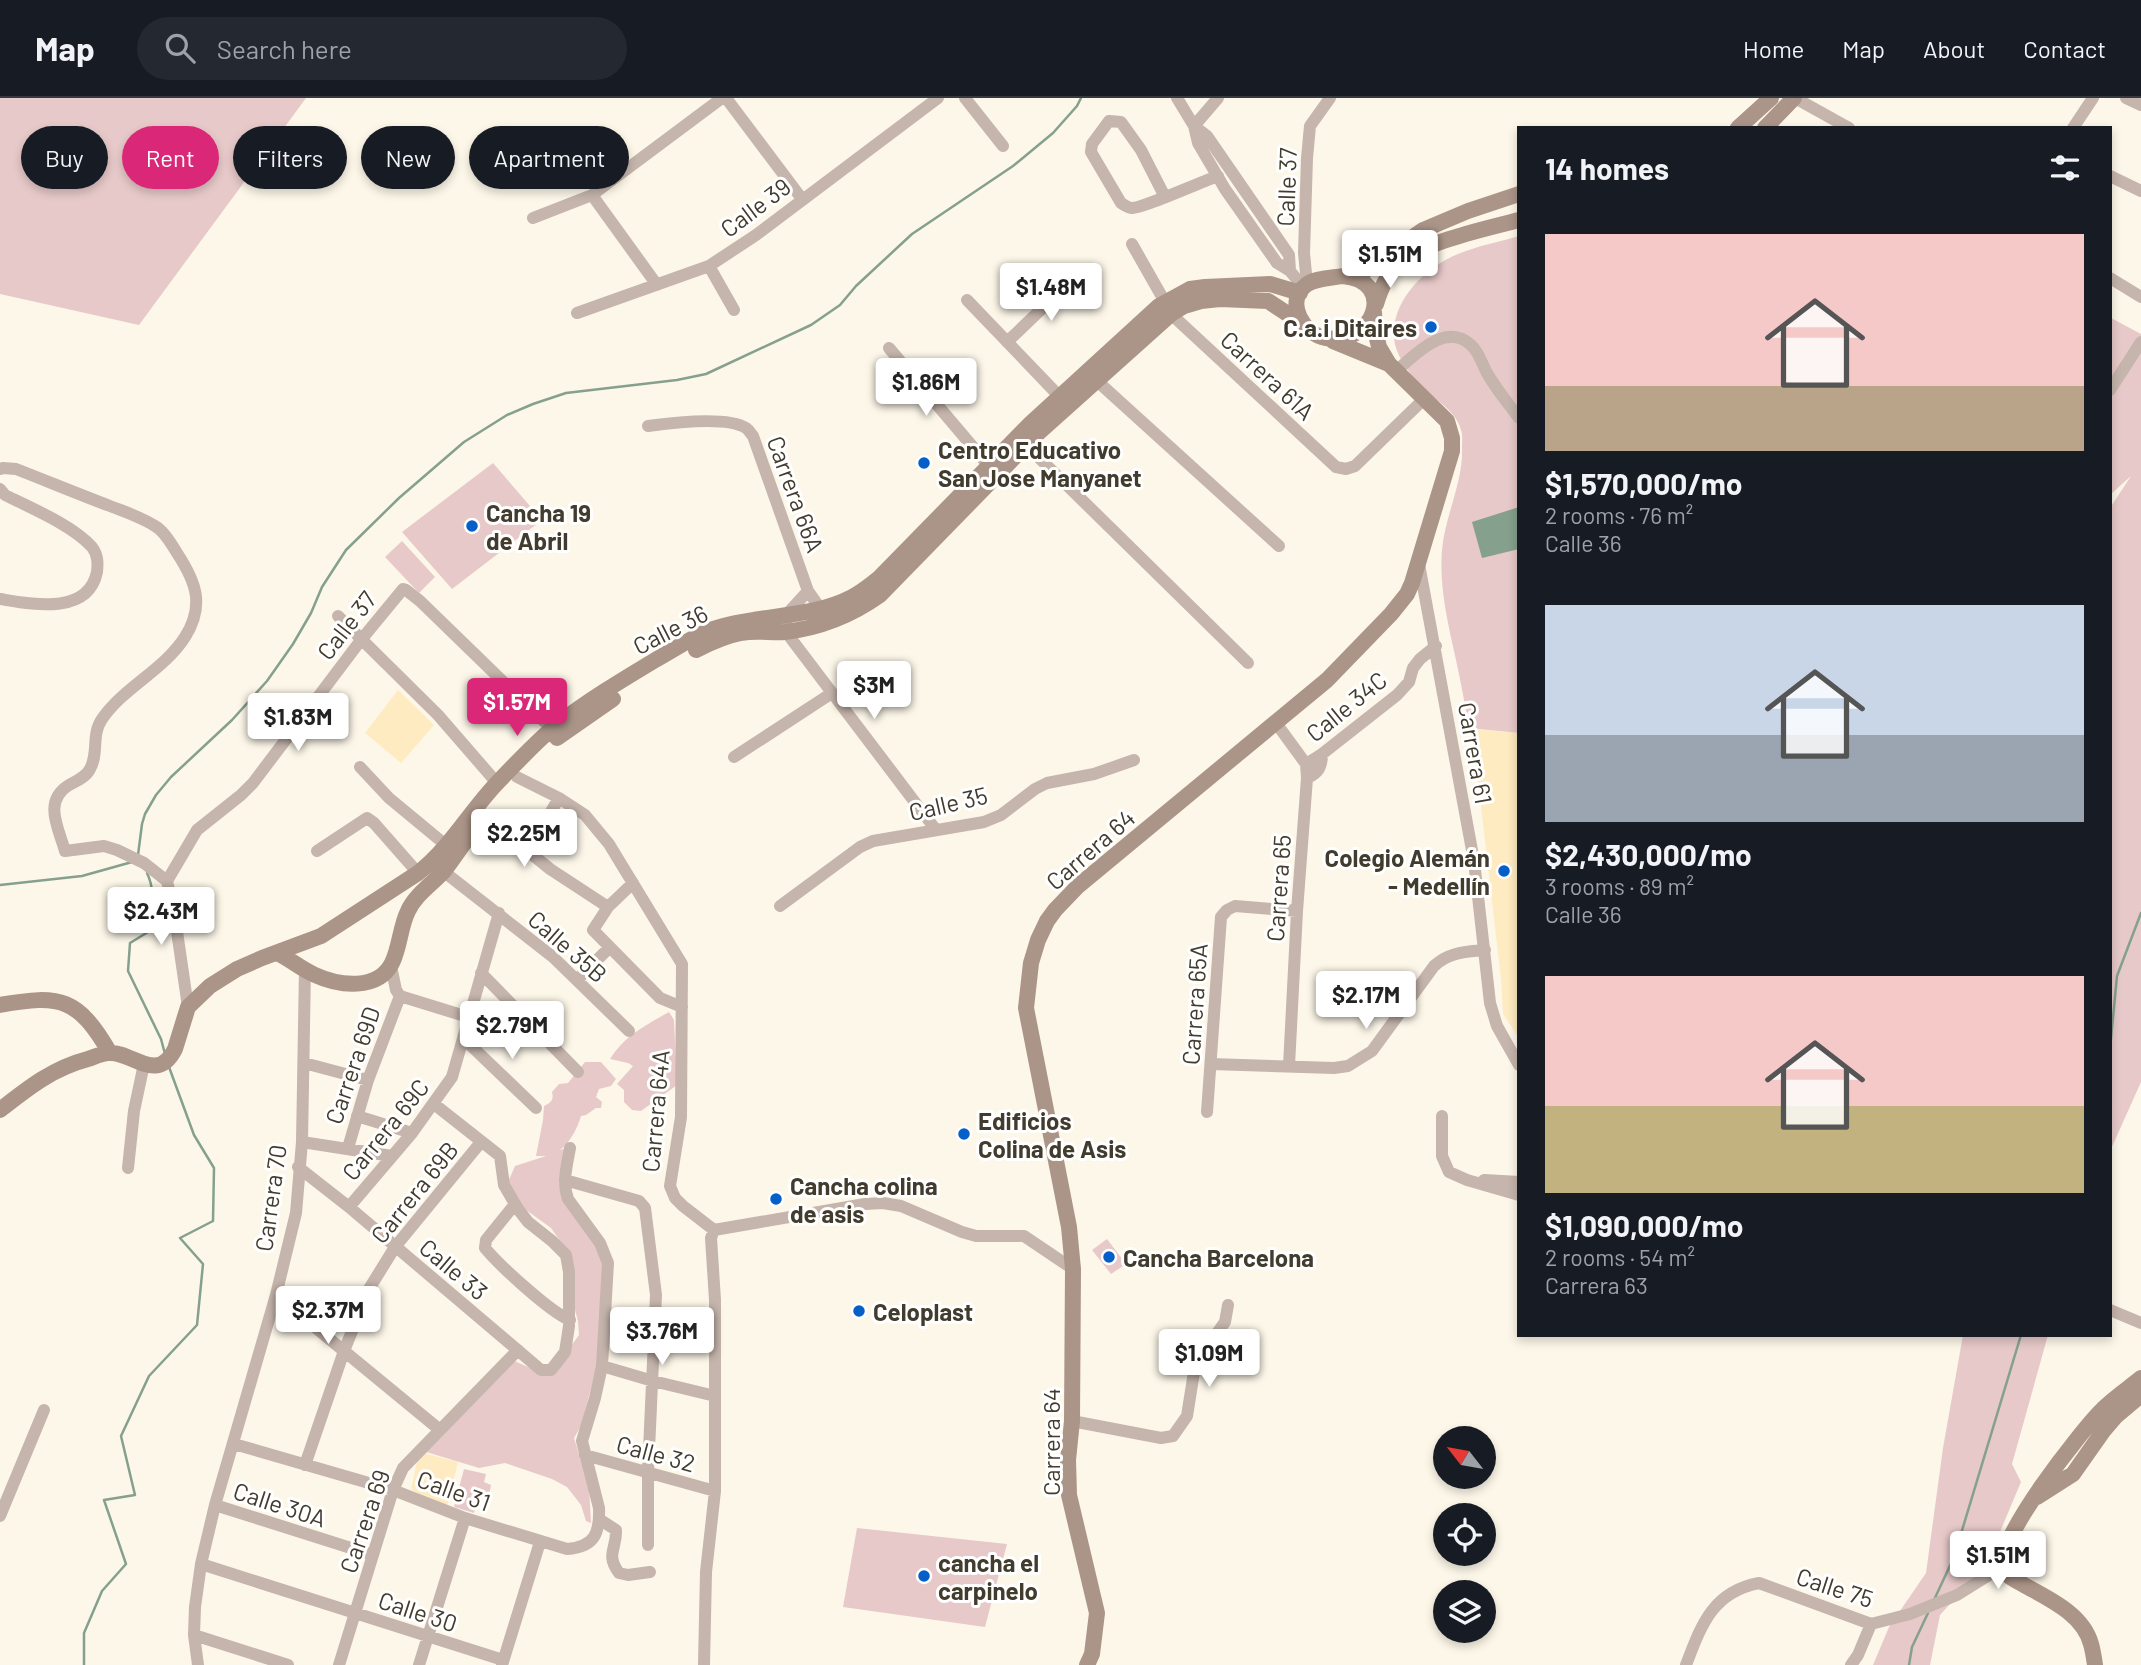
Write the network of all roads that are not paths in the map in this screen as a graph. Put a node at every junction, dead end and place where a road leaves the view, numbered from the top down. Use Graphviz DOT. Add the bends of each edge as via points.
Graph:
graph roads {
  1 [pos="724,98"];
  2 [pos="939,98"];
  3 [pos="965,98"];
  4 [pos="1177,98"];
  5 [pos="1218,98"];
  6 [pos="1330,98"];
  7 [pos="1771,98"];
  8 [pos="1795,98"];
  9 [pos="2093,98"];
  10 [pos="2126,98"];
  11 [pos="2141,105"];
  12 [pos="1194,126"];
  13 [pos="1740,126"];
  14 [pos="1767,126"];
  15 [pos="1845,126"];
  16 [pos="2074,126"];
  17 [pos="1003,146"];
  18 [pos="1217,176"];
  19 [pos="2112,177"];
  20 [pos="2141,191"];
  21 [pos="592,195"];
  22 [pos="1517,195"];
  23 [pos="1165,197"];
  24 [pos="802,199"];
  25 [pos="533,218"];
  26 [pos="1517,221"];
  27 [pos="1132,244"];
  28 [pos="709,267"];
  29 [pos="1290,271"];
  30 [pos="1356,277"];
  31 [pos="2112,279"];
  32 [pos="1072,280"];
  33 [pos="657,285"];
  34 [pos="1304,288"];
  35 [pos="2141,297"];
  36 [pos="967,300"];
  37 [pos="1168,308"];
  38 [pos="1375,308"];
  39 [pos="734,310"];
  40 [pos="577,313"];
  41 [pos="1303,324"];
  42 [pos="1329,339"];
  43 [pos="1007,342"];
  44 [pos="2141,342"];
  45 [pos="889,348"];
  46 [pos="1393,367"];
  47 [pos="1096,380"];
  48 [pos="2112,387"];
  49 [pos="1060,397"];
  50 [pos="1424,399"];
  51 [pos="1517,415"];
  52 [pos="648,426"];
  53 [pos="1027,445"];
  54 [pos="989,466"];
  55 [pos="0,469"];
  56 [pos="0,489"];
  57 [pos="1279,546"];
  58 [pos="1419,564"];
  59 [pos="808,591"];
  60 [pos="0,599"];
  61 [pos="820,608"];
  62 [pos="787,614"];
  63 [pos="338,616"];
  64 [pos="786,632"];
  65 [pos="360,640"];
  66 [pos="1436,646"];
  67 [pos="1248,663"];
  68 [pos="832,693"];
  69 [pos="1276,723"];
  70 [pos="552,729"];
  71 [pos="1322,754"];
  72 [pos="734,757"];
  73 [pos="1134,760"];
  74 [pos="1306,764"];
  75 [pos="360,767"];
  76 [pos="517,778"];
  77 [pos="1307,778"];
  78 [pos="497,783"];
  79 [pos="559,798"];
  80 [pos="936,830"];
  81 [pos="447,846"];
  82 [pos="317,850"];
  83 [pos="443,872"];
  84 [pos="418,873"];
  85 [pos="167,881"];
  86 [pos="633,883"];
  87 [pos="394,890"];
  88 [pos="780,906"];
  89 [pos="608,907"];
  90 [pos="408,910"];
  91 [pos="1297,911"];
  92 [pos="499,914"];
  93 [pos="321,936"];
  94 [pos="609,948"];
  95 [pos="1485,950"];
  96 [pos="277,953"];
  97 [pos="391,966"];
  98 [pos="481,973"];
  99 [pos="309,977"];
  100 [pos="577,980"];
  101 [pos="400,996"];
  102 [pos="0,1005"];
  103 [pos="188,1007"];
  104 [pos="682,1007"];
  105 [pos="468,1017"];
  106 [pos="629,1031"];
  107 [pos="464,1038"];
  108 [pos="110,1053"];
  109 [pos="158,1061"];
  110 [pos="1517,1061"];
  111 [pos="304,1063"];
  112 [pos="1211,1064"];
  113 [pos="1289,1066"];
  114 [pos="578,1072"];
  115 [pos="368,1080"];
  116 [pos="434,1104"];
  117 [pos="536,1108"];
  118 [pos="0,1110"];
  119 [pos="1207,1112"];
  120 [pos="357,1116"];
  121 [pos="1442,1116"];
  122 [pos="412,1133"];
  123 [pos="302,1142"];
  124 [pos="481,1142"];
  125 [pos="348,1148"];
  126 [pos="570,1148"];
  127 [pos="392,1156"];
  128 [pos="298,1167"];
  129 [pos="128,1168"];
  130 [pos="565,1180"];
  131 [pos="1466,1180"];
  132 [pos="1517,1182"];
  133 [pos="1517,1194"];
  134 [pos="515,1204"];
  135 [pos="349,1207"];
  136 [pos="713,1230"];
  137 [pos="395,1247"];
  138 [pos="1073,1269"];
  139 [pos="276,1295"];
  140 [pos="1228,1305"];
  141 [pos="2112,1311"];
  142 [pos="570,1320"];
  143 [pos="2141,1323"];
  144 [pos="518,1350"];
  145 [pos="344,1351"];
  146 [pos="602,1366"];
  147 [pos="2141,1378"];
  148 [pos="653,1381"];
  149 [pos="2141,1395"];
  150 [pos="715,1396"];
  151 [pos="44,1409"];
  152 [pos="1079,1423"];
  153 [pos="440,1430"];
  154 [pos="234,1444"];
  155 [pos="585,1455"];
  156 [pos="305,1465"];
  157 [pos="2055,1465"];
  158 [pos="648,1472"];
  159 [pos="2064,1480"];
  160 [pos="5,1488"];
  161 [pos="393,1490"];
  162 [pos="715,1491"];
  163 [pos="2035,1499"];
  164 [pos="215,1505"];
  165 [pos="0,1516"];
  166 [pos="465,1518"];
  167 [pos="599,1519"];
  168 [pos="540,1542"];
  169 [pos="648,1545"];
  170 [pos="373,1555"];
  171 [pos="201,1564"];
  172 [pos="2002,1567"];
  173 [pos="650,1572"];
  174 [pos="354,1613"];
  175 [pos="1871,1624"];
  176 [pos="194,1635"];
  177 [pos="428,1636"];
  178 [pos="502,1663"];
  179 [pos="198,1665"];
  180 [pos="288,1665"];
  181 [pos="338,1665"];
  182 [pos="419,1665"];
  183 [pos="704,1665"];
  184 [pos="1087,1665"];
  185 [pos="1686,1665"];
  186 [pos="1851,1665"];
  187 [pos="2095,1665"];
  1 -- 21 [label="street"];
  1 -- 24 [label="street"];
  2 -- 24 [label="street, Calle 39"];
  3 -- 17 [label="street"];
  4 -- 12 [label="street"];
  5 -- 12 [label="street"];
  6 -- 34 [label="street, Calle 37" via="1310,126"];
  7 -- 13 [label="main road"];
  8 -- 14 [label="main road"];
  8 -- 15 [label="street"];
  9 -- 16 [label="street"];
  10 -- 11 [label="street"];
  12 -- 18 [label="street"];
  12 -- 29 [label="street" via="1208,136 1289,256"];
  18 -- 23 [label="street"];
  18 -- 29 [label="street" via="1277,263"];
  19 -- 20 [label="street"];
  21 -- 25 [label="street"];
  21 -- 33 [label="street"];
  22 -- 30 [label="main road" via="1423,230"];
  23 -- 23 [label="street" via="1121,122 1109,121 1091,152 1121,202 1133,209"];
  24 -- 28 [label="street, Calle 39"];
  26 -- 38 [label="main road" via="1413,253 1382,286"];
  27 -- 37 [label="street, Carrera 61A"];
  28 -- 33 [label="street, Calle 39"];
  28 -- 39 [label="street"];
  29 -- 34 [label="street"];
  30 -- 34 [label="main road" via="1330,278"];
  30 -- 38 [label="main road" via="1367,286"];
  31 -- 35 [label="street"];
  32 -- 43 [label="street"];
  33 -- 40 [label="street, Calle 39"];
  34 -- 37 [label="main road, Calle 36" via="1270,284 1190,289"];
  34 -- 41 [label="main road" via="1297,305"];
  36 -- 43 [label="street"];
  37 -- 41 [label="main road, Calle 36" via="1220,299 1268,301"];
  37 -- 47 [label="main road, Calle 36"];
  37 -- 49 [label="main road, Calle 36"];
  37 -- 50 [label="street, Carrera 61A" via="1336,467 1355,466"];
  38 -- 42 [label="main road" via="1363,329 1349,337"];
  38 -- 46 [label="main road, Carrera 64" via="1379,347"];
  41 -- 42 [label="main road"];
  42 -- 46 [label="main road, Carrera 64"];
  43 -- 49 [label="street"];
  44 -- 48 [label="street"];
  45 -- 54 [label="street"];
  46 -- 50 [label="main road, Carrera 64"];
  46 -- 51 [label="street" via="1441,338 1465,340"];
  47 -- 53 [label="main road, Calle 36"];
  47 -- 57 [label="street"];
  49 -- 54 [label="main road, Calle 36"];
  50 -- 58 [label="main road, Carrera 64" via="1447,421 1452,451"];
  52 -- 59 [label="street, Carrera 66A" via="684,421 745,427 753,436"];
  53 -- 64 [label="main road, Calle 36" via="880,595 834,620"];
  53 -- 67 [label="street"];
  54 -- 61 [label="main road, Calle 36" via="878,579 851,598"];
  55 -- 85 [label="street" via="16,469 156,527 194,584 195,617 185,638 101,720 89,772 62,789 53,804 65,851 104,846 145,863"];
  56 -- 60 [label="street" via="82,538 99,562 95,579 72,602"];
  58 -- 66 [label="street, Carrera 61"];
  58 -- 69 [label="main road, Carrera 64" via="1407,594 1391,614 1327,680"];
  59 -- 61 [label="street, Carrera 66A"];
  59 -- 62 [label="street, Carrera 66A"];
  61 -- 62 [label="main road, Calle 36"];
  62 -- 64 [label="street"];
  62 -- 70 [label="main road, Calle 36" via="712,630 600,694"];
  63 -- 65 [label="street"];
  64 -- 68 [label="street"];
  64 -- 76 [label="main road, Calle 36" via="743,633 714,641 663,667 558,737"];
  65 -- 70 [label="street, Calle 37" via="402,589 407,590"];
  65 -- 78 [label="street" via="438,715"];
  65 -- 85 [label="street, Calle 37" via="253,783 197,830"];
  66 -- 71 [label="street, Calle 34C" via="1420,659 1397,695"];
  66 -- 95 [label="street, Carrera 61" via="1473,853"];
  68 -- 72 [label="street"];
  68 -- 80 [label="street"];
  69 -- 74 [label="street"];
  69 -- 138 [label="main road, Carrera 64" via="1078,886 1046,921 1038,940 1027,1008"];
  70 -- 78 [label="main road, Calle 36"];
  71 -- 74 [label="street, Calle 34C"];
  71 -- 77 [label="street" via="1320,770"];
  73 -- 80 [label="street, Calle 35" via="1047,783 984,822"];
  74 -- 77 [label="street, Carrera 65"];
  75 -- 81 [label="street"];
  76 -- 79 [label="street, Carrera 64A"];
  76 -- 83 [label="main road, Calle 36"];
  77 -- 91 [label="street, Carrera 65"];
  78 -- 81 [label="main road, Calle 36"];
  79 -- 86 [label="street, Carrera 64A" via="585,815"];
  79 -- 89 [label="street" via="532,844 534,856"];
  80 -- 88 [label="street, Calle 35" via="860,847"];
  81 -- 84 [label="main road, Calle 36"];
  82 -- 84 [label="street" via="367,818"];
  83 -- 90 [label="main road, Calle 36"];
  83 -- 92 [label="street, Calle 35B"];
  84 -- 87 [label="main road, Calle 36"];
  85 -- 103 [label="street"];
  86 -- 89 [label="street"];
  86 -- 104 [label="street, Carrera 64A" via="682,964"];
  87 -- 90 [label="main road"];
  87 -- 93 [label="main road, Calle 36"];
  89 -- 94 [label="street" via="593,930"];
  90 -- 97 [label="main road"];
  91 -- 112 [label="street, Carrera 65A" via="1235,906 1222,917"];
  91 -- 113 [label="street, Carrera 65"];
  92 -- 98 [label="street, Carrera 69C"];
  92 -- 100 [label="street, Calle 35B"];
  93 -- 96 [label="main road, Calle 36"];
  93 -- 99 [label="main road" via="313,949"];
  94 -- 100 [label="street"];
  94 -- 104 [label="street" via="660,998"];
  95 -- 110 [label="street, Carrera 61" via="1490,1003"];
  95 -- 113 [label="street" via="1441,959 1372,1051 1359,1060 1334,1068"];
  96 -- 99 [label="main road"];
  96 -- 103 [label="main road, Calle 36" via="237,969"];
  97 -- 99 [label="main road" via="372,982 360,984"];
  97 -- 101 [label="street"];
  98 -- 105 [label="street, Carrera 69C"];
  98 -- 114 [label="street"];
  99 -- 111 [label="street, Carrera 70"];
  100 -- 106 [label="street, Calle 35B"];
  101 -- 105 [label="street"];
  101 -- 115 [label="street, Carrera 69D"];
  102 -- 108 [label="main road" via="50,1000 71,1005 87,1017"];
  103 -- 109 [label="main road, Calle 36"];
  104 -- 136 [label="street, Carrera 64A" via="681,1117 670,1186 675,1198"];
  105 -- 107 [label="street, Carrera 69C"];
  107 -- 116 [label="street, Carrera 69C" via="452,1077"];
  107 -- 117 [label="street"];
  108 -- 109 [label="main road"];
  108 -- 118 [label="main road" via="55,1070"];
  109 -- 129 [label="street" via="135,1100"];
  111 -- 115 [label="street"];
  111 -- 123 [label="street, Carrera 70"];
  112 -- 113 [label="street"];
  112 -- 119 [label="street, Carrera 65A"];
  115 -- 120 [label="street, Carrera 69D"];
  116 -- 122 [label="street, Carrera 69C"];
  116 -- 124 [label="street"];
  120 -- 122 [label="street"];
  120 -- 125 [label="street, Carrera 69D"];
  121 -- 131 [label="street" via="1442,1156 1449,1172"];
  122 -- 127 [label="street, Carrera 69C"];
  123 -- 125 [label="street"];
  123 -- 128 [label="street, Carrera 70"];
  124 -- 134 [label="street" via="499,1156 504,1185"];
  124 -- 137 [label="street, Carrera 69B"];
  125 -- 127 [label="street"];
  126 -- 130 [label="street"];
  127 -- 135 [label="street, Carrera 69C"];
  128 -- 135 [label="street, Calle 33"];
  128 -- 139 [label="street, Carrera 70" via="296,1213"];
  130 -- 146 [label="street" via="568,1199 600,1243 608,1264"];
  130 -- 148 [label="street" via="639,1201 645,1208 656,1295"];
  131 -- 132 [label="street"];
  131 -- 133 [label="street"];
  134 -- 142 [label="street" via="528,1222 566,1255"];
  134 -- 142 [label="street" via="486,1240 485,1248"];
  135 -- 137 [label="street, Calle 33"];
  136 -- 138 [label="street" via="883,1203 976,1236 1024,1236"];
  136 -- 150 [label="street"];
  137 -- 144 [label="street, Calle 33"];
  137 -- 145 [label="street, Carrera 69B" via="369,1289"];
  138 -- 152 [label="main road, Carrera 64"];
  139 -- 145 [label="street"];
  139 -- 154 [label="street, Carrera 70"];
  140 -- 152 [label="street" via="1225,1322 1200,1357 1187,1416 1173,1436 1161,1438"];
  141 -- 143 [label="street"];
  142 -- 144 [label="street, Calle 33" via="565,1352 551,1370 541,1370"];
  144 -- 153 [label="street, Carrera 69"];
  145 -- 153 [label="street"];
  145 -- 156 [label="street, Carrera 69B"];
  146 -- 148 [label="street"];
  146 -- 155 [label="street" via="582,1441"];
  147 -- 157 [label="main road" via="2104,1408"];
  148 -- 150 [label="street"];
  148 -- 158 [label="street"];
  149 -- 159 [label="main road" via="2116,1416"];
  150 -- 162 [label="street"];
  151 -- 160 [label="street"];
  152 -- 184 [label="main road, Carrera 64" via="1068,1460 1069,1495 1097,1613"];
  153 -- 161 [label="street, Carrera 69" via="403,1468"];
  154 -- 156 [label="street, Calle 31"];
  154 -- 164 [label="street, Carrera 70"];
  155 -- 158 [label="street, Calle 32"];
  155 -- 167 [label="street"];
  156 -- 161 [label="street, Calle 31"];
  157 -- 159 [label="main road"];
  157 -- 163 [label="main road"];
  158 -- 162 [label="street, Calle 32"];
  158 -- 169 [label="street"];
  159 -- 163 [label="main road"];
  160 -- 165 [label="street"];
  161 -- 166 [label="street, Calle 31"];
  161 -- 170 [label="street, Carrera 69"];
  162 -- 183 [label="street" via="706,1572"];
  163 -- 172 [label="main road" via="2005,1548"];
  164 -- 170 [label="street, Calle 30A"];
  164 -- 171 [label="street, Carrera 70"];
  166 -- 168 [label="street, Calle 31"];
  166 -- 177 [label="street"];
  167 -- 168 [label="street" via="597,1532 582,1548"];
  167 -- 173 [label="street" via="616,1530 611,1554 619,1573"];
  168 -- 178 [label="street"];
  170 -- 174 [label="street, Carrera 69"];
  171 -- 174 [label="street, Calle 30"];
  171 -- 176 [label="street, Carrera 70"];
  172 -- 175 [label="street, Calle 75" via="1957,1595"];
  172 -- 187 [label="main road" via="2079,1621 2091,1642"];
  174 -- 177 [label="street, Calle 30"];
  174 -- 181 [label="street, Carrera 69"];
  175 -- 185 [label="street, Calle 75" via="1759,1583 1712,1608"];
  175 -- 186 [label="street"];
  176 -- 179 [label="street, Carrera 70"];
  176 -- 180 [label="street"];
  177 -- 178 [label="street, Calle 30"];
  177 -- 182 [label="street"];
}
